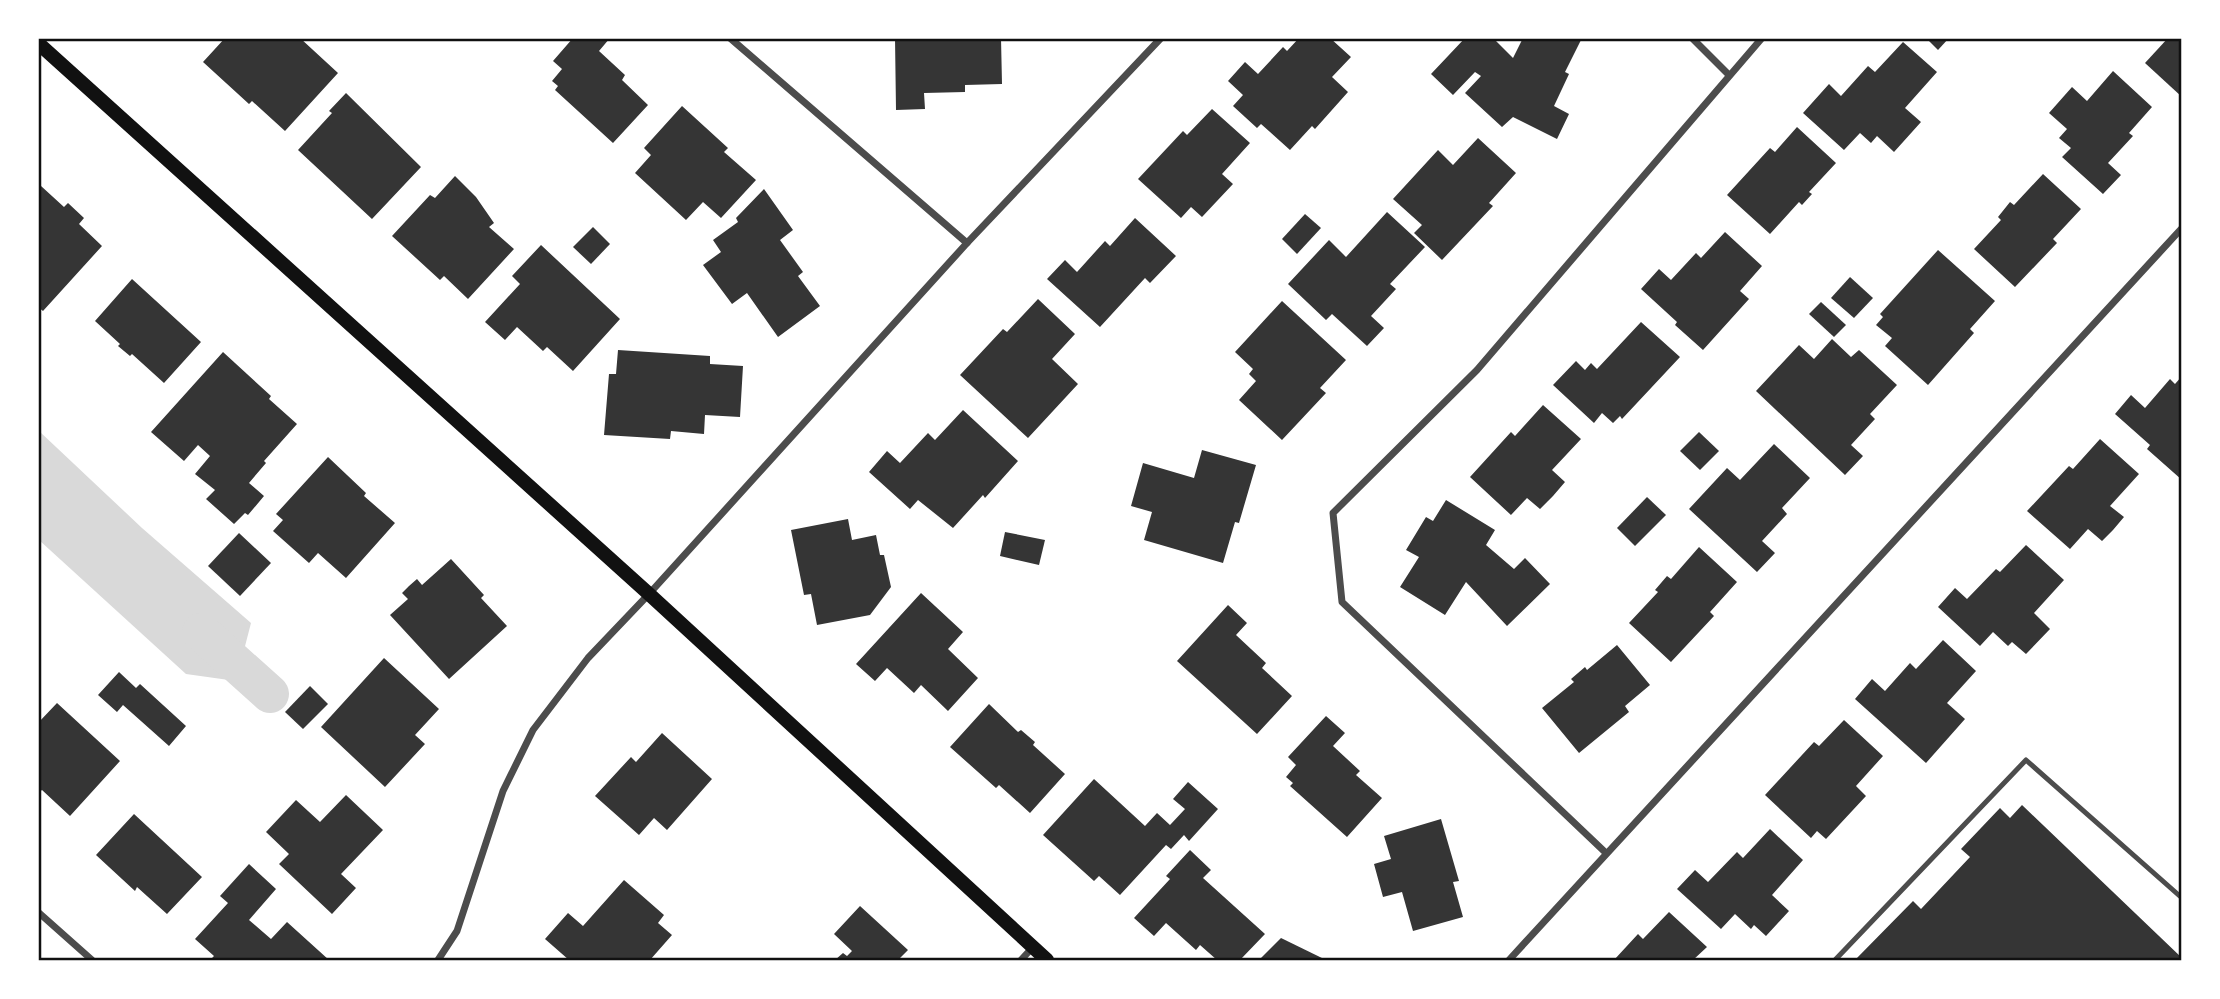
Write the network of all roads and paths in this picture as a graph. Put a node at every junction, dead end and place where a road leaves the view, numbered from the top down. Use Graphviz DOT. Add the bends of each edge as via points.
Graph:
graph roads {
  1 [pos="730,38"];
  2 [pos="1161,38"];
  3 [pos="1692,38"];
  4 [pos="1762,38"];
  5 [pos="38,43"];
  6 [pos="1729,75"];
  7 [pos="2182,228"];
  8 [pos="967,243"];
  9 [pos="649,594"];
  10 [pos="1606,853"];
  11 [pos="2182,898"];
  12 [pos="38,912"];
  13 [pos="1033,947"];
  14 [pos="92,961"];
  15 [pos="438,961"];
  16 [pos="1021,961"];
  17 [pos="1047,961"];
  18 [pos="1509,961"];
  19 [pos="1836,961"];
  1 -- 8 [label="street"];
  2 -- 8 [label="street"];
  3 -- 6 [label="street"];
  4 -- 6 [label="street"];
  5 -- 9 [label="main road"];
  6 -- 10 [label="street" via="1477,369 1333,513 1342,602"];
  7 -- 10 [label="street"];
  8 -- 9 [label="street"];
  9 -- 13 [label="main road"];
  9 -- 15 [label="street" via="588,658 533,730 503,791 457,931"];
  10 -- 18 [label="street"];
  11 -- 19 [label="lane" via="2026,760"];
  12 -- 14 [label="street"];
  13 -- 16 [label="street"];
  13 -- 17 [label="main road"];
}
